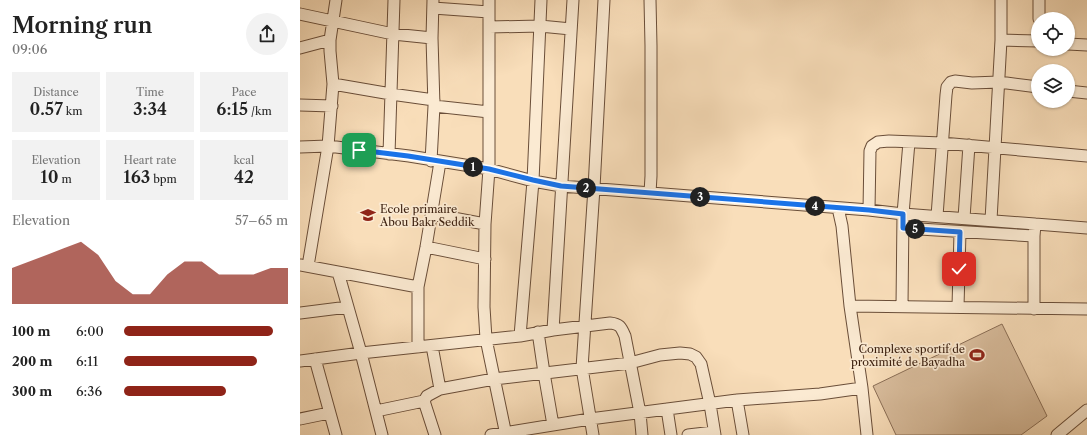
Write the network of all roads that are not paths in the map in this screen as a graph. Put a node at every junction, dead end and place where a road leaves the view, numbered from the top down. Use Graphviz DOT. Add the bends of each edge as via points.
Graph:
graph roads {
  1 [pos="336,0"];
  2 [pos="394,0"];
  3 [pos="489,0"];
  4 [pos="541,0"];
  5 [pos="573,0"];
  6 [pos="604,0"];
  7 [pos="650,0"];
  8 [pos="1001,0"];
  9 [pos="1039,0"];
  10 [pos="433,4"];
  11 [pos="489,12"];
  12 [pos="1039,12"];
  13 [pos="300,14"];
  14 [pos="332,22"];
  15 [pos="540,26"];
  16 [pos="489,27"];
  17 [pos="572,29"];
  18 [pos="393,34"];
  19 [pos="432,38"];
  20 [pos="330,40"];
  21 [pos="1001,40"];
  22 [pos="1031,41"];
  23 [pos="1075,44"];
  24 [pos="1087,45"];
  25 [pos="300,48"];
  26 [pos="999,82"];
  27 [pos="333,84"];
  28 [pos="1031,86"];
  29 [pos="1075,92"];
  30 [pos="1087,93"];
  31 [pos="391,94"];
  32 [pos="434,103"];
  33 [pos="300,105"];
  34 [pos="332,106"];
  35 [pos="489,112"];
  36 [pos="909,142"];
  37 [pos="942,143"];
  38 [pos="969,145"];
  39 [pos="328,146"];
  40 [pos="300,147"];
  41 [pos="995,147"];
  42 [pos="390,154"];
  43 [pos="1087,156"];
  44 [pos="436,161"];
  45 [pos="489,169"];
  46 [pos="533,180"];
  47 [pos="561,186"];
  48 [pos="594,188"];
  49 [pos="650,193"];
  50 [pos="838,208"];
  51 [pos="869,210"];
  52 [pos="432,214"];
  53 [pos="903,214"];
  54 [pos="937,216"];
  55 [pos="964,218"];
  56 [pos="986,220"];
  57 [pos="485,224"];
  58 [pos="1035,224"];
  59 [pos="903,228"];
  60 [pos="1087,228"];
  61 [pos="960,232"];
  62 [pos="982,233"];
  63 [pos="1034,236"];
  64 [pos="426,247"];
  65 [pos="485,258"];
  66 [pos="304,265"];
  67 [pos="338,272"];
  68 [pos="418,287"];
  69 [pos="850,306"];
  70 [pos="902,306"];
  71 [pos="348,307"];
  72 [pos="958,307"];
  73 [pos="1034,309"];
  74 [pos="1087,309"];
  75 [pos="300,313"];
  76 [pos="584,326"];
  77 [pos="553,330"];
  78 [pos="538,332"];
  79 [pos="520,336"];
  80 [pos="486,339"];
  81 [pos="432,346"];
  82 [pos="418,347"];
  83 [pos="361,353"];
  84 [pos="315,359"];
  85 [pos="300,361"];
  86 [pos="630,363"];
  87 [pos="582,368"];
  88 [pos="544,373"];
  89 [pos="494,379"];
  90 [pos="862,388"];
  91 [pos="440,389"];
  92 [pos="737,400"];
  93 [pos="424,401"];
  94 [pos="710,404"];
  95 [pos="667,409"];
  96 [pos="1087,410"];
  97 [pos="376,411"];
  98 [pos="329,413"];
  99 [pos="640,413"];
  100 [pos="300,419"];
  101 [pos="590,419"];
  102 [pos="553,425"];
  103 [pos="714,433"];
  104 [pos="506,434"];
  105 [pos="336,435"];
  106 [pos="382,435"];
  107 [pos="435,435"];
  108 [pos="491,435"];
  109 [pos="593,435"];
  110 [pos="642,435"];
  111 [pos="671,435"];
  112 [pos="688,435"];
  113 [pos="743,435"];
  114 [pos="867,435"];
  115 [pos="1057,435"];
  1 -- 14 [label="street"];
  2 -- 18 [label="street"];
  3 -- 11 [label="street"];
  4 -- 15 [label="street"];
  5 -- 17 [label="street"];
  6 -- 48 [label="street"];
  7 -- 49 [label="street"];
  8 -- 21 [label="street"];
  9 -- 12 [label="street"];
  10 -- 11 [label="street"];
  10 -- 19 [label="street"];
  11 -- 16 [label="street"];
  13 -- 14 [label="street"];
  14 -- 18 [label="street"];
  14 -- 20 [label="street"];
  15 -- 16 [label="street"];
  15 -- 17 [label="street"];
  15 -- 46 [label="street"];
  16 -- 35 [label="street"];
  17 -- 47 [label="street"];
  18 -- 19 [label="street"];
  18 -- 31 [label="street"];
  19 -- 32 [label="street"];
  20 -- 25 [label="street"];
  20 -- 27 [label="street"];
  21 -- 22 [label="street"];
  21 -- 26 [label="street"];
  23 -- 24 [label="street"];
  26 -- 28 [label="street"];
  26 -- 37 [label="street" via="955,81 947,86"];
  26 -- 41 [label="street"];
  27 -- 31 [label="street"];
  27 -- 34 [label="street"];
  29 -- 30 [label="street"];
  31 -- 32 [label="street"];
  31 -- 42 [label="street"];
  32 -- 35 [label="street"];
  32 -- 44 [label="street"];
  33 -- 34 [label="street"];
  34 -- 39 [label="street"];
  35 -- 45 [label="street"];
  36 -- 37 [label="street"];
  36 -- 51 [label="street" via="878,142 872,146"];
  36 -- 53 [label="street"];
  37 -- 38 [label="street"];
  37 -- 54 [label="street"];
  38 -- 41 [label="street"];
  38 -- 55 [label="street"];
  39 -- 40 [label="street"];
  39 -- 42 [label="street"];
  39 -- 66 [label="street"];
  41 -- 43 [label="street"];
  41 -- 56 [label="street"];
  42 -- 44 [label="street"];
  44 -- 45 [label="street"];
  44 -- 52 [label="street"];
  45 -- 46 [label="street"];
  45 -- 57 [label="street"];
  46 -- 47 [label="street"];
  46 -- 79 [label="street"];
  47 -- 48 [label="street"];
  47 -- 77 [label="street"];
  48 -- 49 [label="street"];
  48 -- 76 [label="street"];
  49 -- 50 [label="street"];
  50 -- 51 [label="street"];
  50 -- 69 [label="street"];
  51 -- 53 [label="street"];
  52 -- 57 [label="street"];
  52 -- 64 [label="street"];
  53 -- 54 [label="street"];
  53 -- 59 [label="street"];
  54 -- 55 [label="street"];
  55 -- 56 [label="street"];
  56 -- 58 [label="street"];
  56 -- 62 [label="street"];
  57 -- 65 [label="street"];
  58 -- 60 [label="street"];
  58 -- 63 [label="street"];
  59 -- 61 [label="street"];
  59 -- 70 [label="street"];
  61 -- 62 [label="street"];
  61 -- 72 [label="street"];
  62 -- 63 [label="street"];
  63 -- 73 [label="street"];
  64 -- 65 [label="street"];
  64 -- 68 [label="street"];
  65 -- 80 [label="street"];
  66 -- 67 [label="street"];
  67 -- 68 [label="street"];
  67 -- 71 [label="street"];
  68 -- 82 [label="street"];
  69 -- 70 [label="street"];
  69 -- 90 [label="street"];
  70 -- 72 [label="street"];
  71 -- 75 [label="street"];
  71 -- 83 [label="street"];
  72 -- 73 [label="street"];
  73 -- 74 [label="street"];
  76 -- 77 [label="street"];
  76 -- 86 [label="street" via="617,324 621,327"];
  76 -- 87 [label="street"];
  77 -- 78 [label="street"];
  78 -- 79 [label="street"];
  78 -- 88 [label="street"];
  79 -- 80 [label="street"];
  80 -- 81 [label="street"];
  80 -- 89 [label="street"];
  81 -- 82 [label="street"];
  81 -- 91 [label="street"];
  82 -- 83 [label="street"];
  83 -- 84 [label="street"];
  83 -- 97 [label="street"];
  84 -- 85 [label="street"];
  84 -- 98 [label="street"];
  86 -- 87 [label="street"];
  86 -- 94 [label="street" via="680,353 696,357 701,364"];
  86 -- 99 [label="street"];
  87 -- 88 [label="street"];
  87 -- 101 [label="street"];
  88 -- 89 [label="street"];
  88 -- 102 [label="street"];
  89 -- 91 [label="street"];
  89 -- 104 [label="street"];
  90 -- 92 [label="street"];
  90 -- 114 [label="street"];
  91 -- 93 [label="street"];
  92 -- 94 [label="street"];
  92 -- 113 [label="street"];
  93 -- 97 [label="street"];
  93 -- 107 [label="street"];
  94 -- 95 [label="street"];
  94 -- 103 [label="street"];
  95 -- 99 [label="street"];
  95 -- 111 [label="street"];
  96 -- 115 [label="street"];
  97 -- 106 [label="street"];
  98 -- 100 [label="street"];
  98 -- 105 [label="street"];
  99 -- 101 [label="street"];
  99 -- 110 [label="street"];
  101 -- 102 [label="street"];
  101 -- 109 [label="street"];
  102 -- 104 [label="street"];
  103 -- 112 [label="street"];
  104 -- 108 [label="street"];
}
